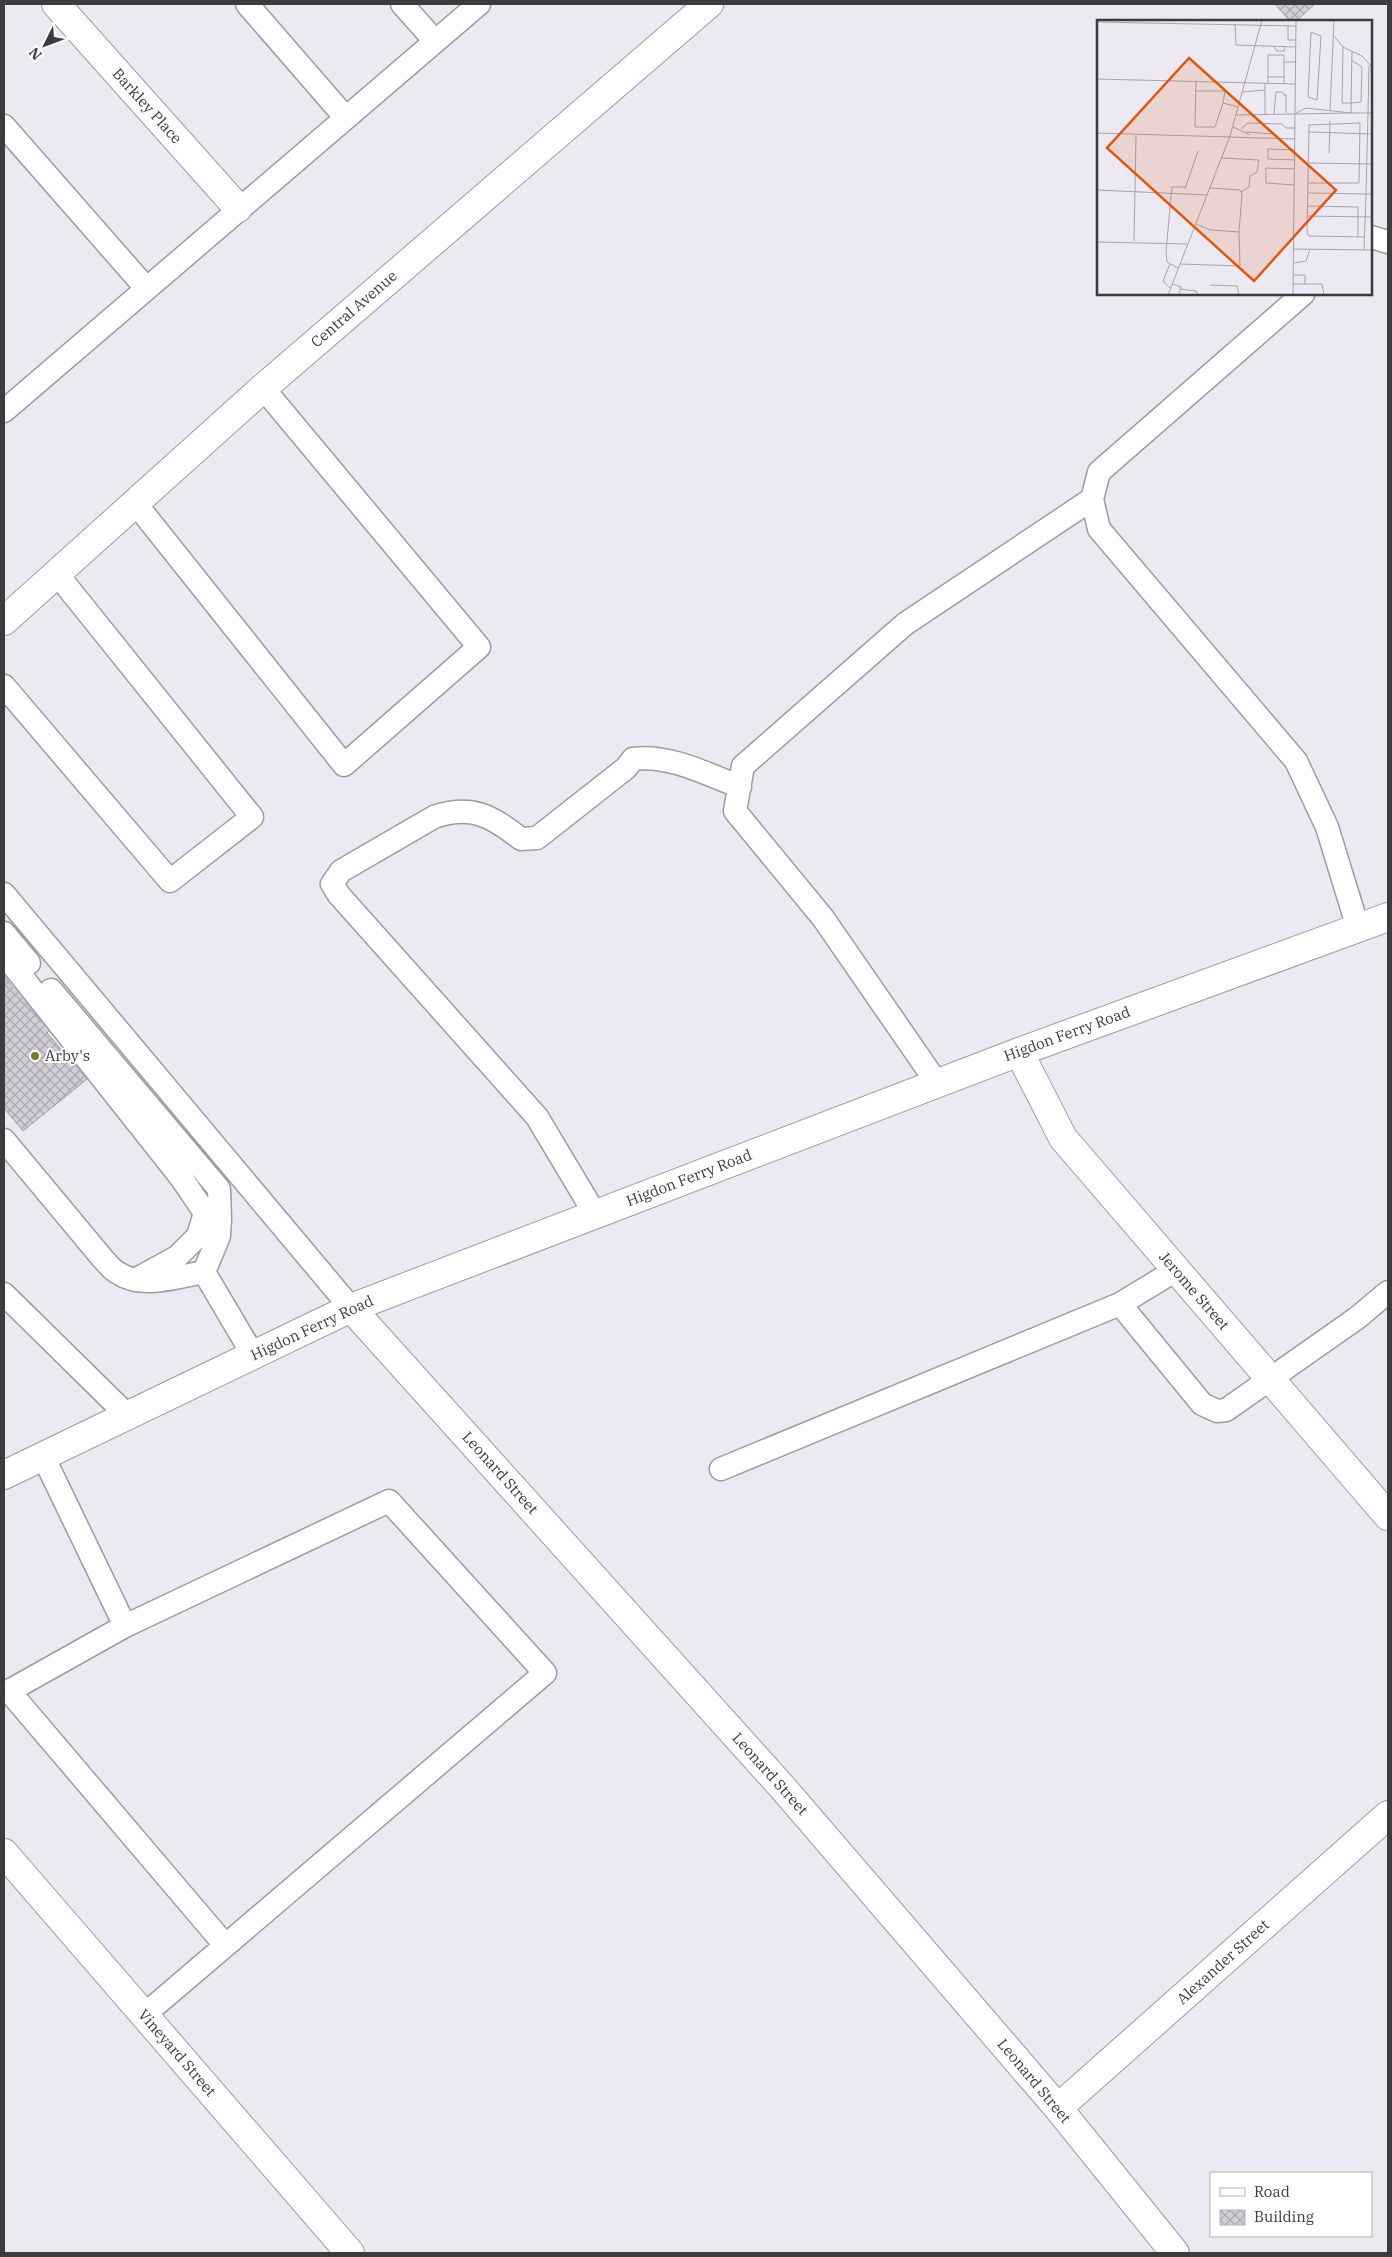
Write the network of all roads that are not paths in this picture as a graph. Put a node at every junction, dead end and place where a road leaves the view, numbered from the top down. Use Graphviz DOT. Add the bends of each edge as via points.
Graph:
graph roads {
  1 [pos="56,4"];
  2 [pos="247,4"];
  3 [pos="402,4"];
  4 [pos="479,4"];
  5 [pos="709,4"];
  6 [pos="435,41"];
  7 [pos="345,117"];
  8 [pos="4,126"];
  9 [pos="238,208"];
  10 [pos="1372,237"];
  11 [pos="1388,242"];
  12 [pos="146,288"];
  13 [pos="1302,295"];
  14 [pos="263,388"];
  15 [pos="4,411"];
  16 [pos="1092,499"];
  17 [pos="136,504"];
  18 [pos="57,574"];
  19 [pos="4,620"];
  20 [pos="4,686"];
  21 [pos="740,787"];
  22 [pos="4,894"];
  23 [pos="1388,917"];
  24 [pos="1358,928"];
  25 [pos="4,933"];
  26 [pos="4,954"];
  27 [pos="1020,1052"];
  28 [pos="937,1083"];
  29 [pos="4,1140"];
  30 [pos="595,1214"];
  31 [pos="1176,1270"];
  32 [pos="204,1272"];
  33 [pos="135,1280"];
  34 [pos="1388,1292"];
  35 [pos="4,1294"];
  36 [pos="1120,1304"];
  37 [pos="351,1308"];
  38 [pos="253,1355"];
  39 [pos="1269,1378"];
  40 [pos="127,1415"];
  41 [pos="43,1456"];
  42 [pos="721,1469"];
  43 [pos="4,1475"];
  44 [pos="1388,1516"];
  45 [pos="125,1626"];
  46 [pos="1388,1815"];
  47 [pos="4,1853"];
  48 [pos="225,1944"];
  49 [pos="144,2015"];
  50 [pos="1058,2108"];
  51 [pos="350,2253"];
  52 [pos="1175,2253"];
  1 -- 9 [label="street, Barkley Place"];
  2 -- 7 [label="lane"];
  3 -- 6 [label="lane"];
  4 -- 6 [label="lane"];
  5 -- 14 [label="street, Central Avenue"];
  6 -- 7 [label="lane"];
  7 -- 9 [label="lane"];
  8 -- 12 [label="lane"];
  9 -- 12 [label="lane"];
  10 -- 11 [label="lane"];
  12 -- 15 [label="lane"];
  13 -- 16 [label="lane" via="1099,472"];
  14 -- 17 [label="street, Central Avenue"];
  14 -- 17 [label="lane" via="479,646 344,765"];
  16 -- 21 [label="lane" via="905,624 743,766"];
  16 -- 24 [label="lane" via="1098,530 1296,761 1327,827"];
  17 -- 18 [label="street, Central Avenue"];
  18 -- 19 [label="street, Central Avenue"];
  18 -- 20 [label="lane" via="252,817 170,881"];
  21 -- 28 [label="lane" via="735,811 823,918"];
  21 -- 30 [label="lane" via="691,768 648,757 633,759 626,768 537,838 520,839 498,821 473,812 448,812 341,872 332,884 538,1117"];
  22 -- 37 [label="lane"];
  23 -- 24 [label="street, Higdon Ferry Road"];
  24 -- 27 [label="street, Higdon Ferry Road"];
  25 -- 32 [label="lane" via="218,1188 219,1236"];
  26 -- 33 [label="lane" via="182,1179 205,1213 198,1236 177,1257"];
  27 -- 28 [label="street, Higdon Ferry Road"];
  27 -- 31 [label="street, Jerome Street" via="1063,1138"];
  28 -- 30 [label="street, Higdon Ferry Road"];
  29 -- 33 [label="lane" via="103,1260 118,1273"];
  30 -- 37 [label="street, Higdon Ferry Road"];
  31 -- 36 [label="lane"];
  31 -- 39 [label="street, Jerome Street"];
  32 -- 33 [label="lane" via="153,1281"];
  32 -- 38 [label="lane"];
  34 -- 39 [label="lane" via="1357,1318"];
  35 -- 40 [label="lane"];
  36 -- 39 [label="lane" via="1202,1404 1217,1411 1226,1410"];
  36 -- 42 [label="lane"];
  37 -- 38 [label="street, Higdon Ferry Road"];
  37 -- 50 [label="street, Leonard Street" via="783,1788"];
  38 -- 40 [label="street, Higdon Ferry Road"];
  39 -- 44 [label="street, Jerome Street"];
  40 -- 41 [label="street, Higdon Ferry Road"];
  41 -- 43 [label="street, Higdon Ferry Road"];
  41 -- 45 [label="lane"];
  45 -- 48 [label="lane" via="9,1691"];
  45 -- 48 [label="lane" via="389,1501 545,1672"];
  46 -- 50 [label="street, Alexander Street"];
  47 -- 49 [label="street, Vineyard Street"];
  48 -- 49 [label="lane"];
  49 -- 51 [label="street, Vineyard Street"];
  50 -- 52 [label="street, Leonard Street"];
}
